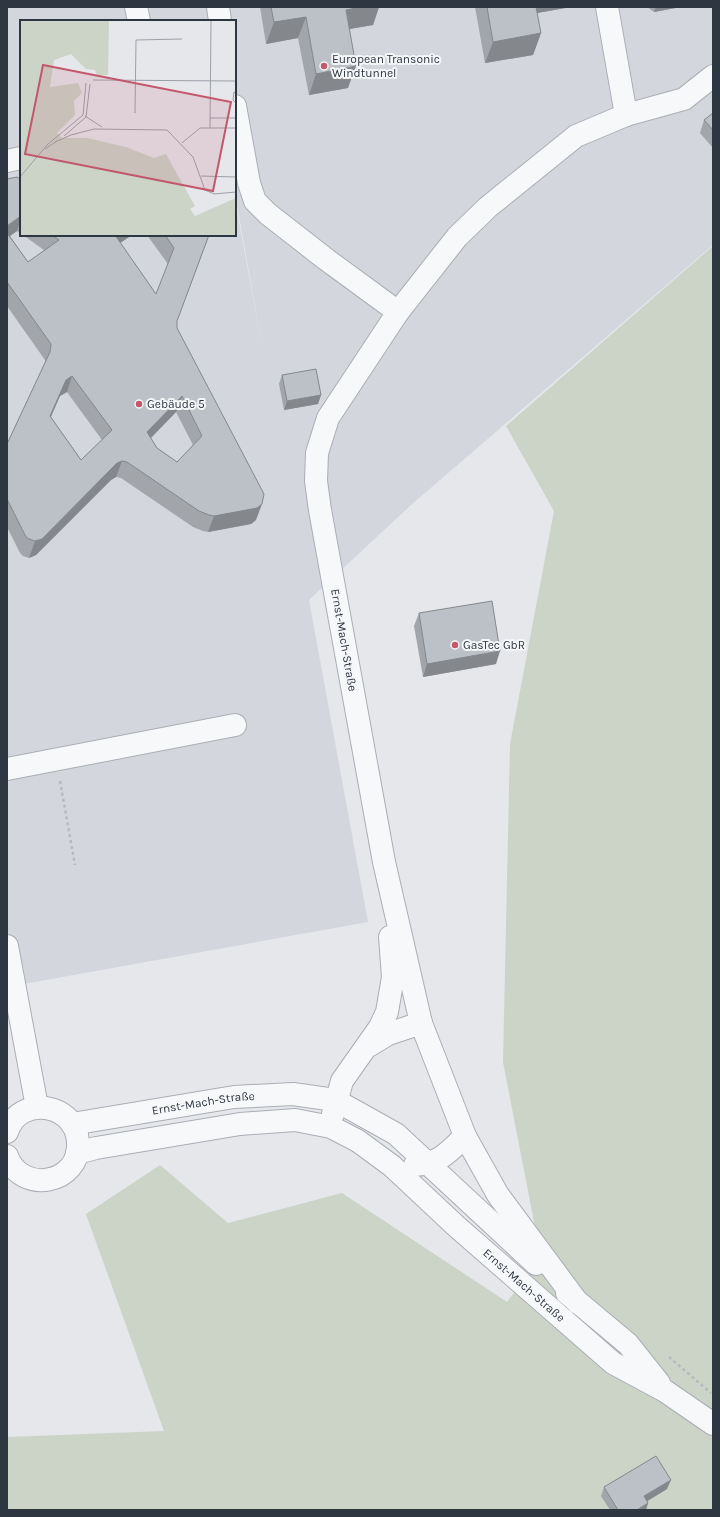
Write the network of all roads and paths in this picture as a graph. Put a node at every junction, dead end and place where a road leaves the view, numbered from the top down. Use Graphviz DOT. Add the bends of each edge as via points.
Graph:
graph roads {
  1 [pos="136,7"];
  2 [pos="218,7"];
  3 [pos="607,7"];
  4 [pos="139,20"];
  5 [pos="220,20"];
  6 [pos="713,76"];
  7 [pos="236,114"];
  8 [pos="626,115"];
  9 [pos="20,158"];
  10 [pos="7,160"];
  11 [pos="398,312"];
  12 [pos="235,725"];
  13 [pos="56,760"];
  14 [pos="7,769"];
  15 [pos="384,862"];
  16 [pos="75,865"];
  17 [pos="7,946"];
  18 [pos="421,1023"];
  19 [pos="366,1048"];
  20 [pos="335,1100"];
  21 [pos="37,1107"];
  22 [pos="72,1124"];
  23 [pos="331,1127"];
  24 [pos="7,1132"];
  25 [pos="465,1136"];
  26 [pos="77,1153"];
  27 [pos="7,1156"];
  28 [pos="430,1164"];
  29 [pos="392,1166"];
  30 [pos="578,1303"];
  31 [pos="668,1356"];
  32 [pos="665,1390"];
  33 [pos="713,1395"];
  34 [pos="713,1424"];
  1 -- 4 [label="street"];
  2 -- 5 [label="street"];
  3 -- 8 [label="street"];
  6 -- 8 [label="street, Ernst-Mach-Straße" via="684,99"];
  7 -- 11 [label="street" via="249,183 255,201 327,260"];
  8 -- 11 [label="street, Ernst-Mach-Straße" via="576,136 488,207 457,237"];
  9 -- 10 [label="street"];
  11 -- 15 [label="street, Ernst-Mach-Straße" via="328,418 317,454 316,481"];
  12 -- 13 [label="street"];
  13 -- 14 [label="street"];
  13 -- 16 [label="path"];
  15 -- 18 [label="street, Ernst-Mach-Straße"];
  15 -- 19 [label="street, Ernst-Mach-Straße" via="393,977 387,1012 380,1028"];
  17 -- 21 [label="street"];
  18 -- 19 [label="street, Ernst-Mach-Straße" via="388,1034"];
  18 -- 25 [label="street, Ernst-Mach-Straße"];
  19 -- 20 [label="street, Ernst-Mach-Straße" via="342,1081"];
  20 -- 22 [label="street, Ernst-Mach-Straße" via="293,1094 234,1097"];
  20 -- 23 [label="street, Ernst-Mach-Straße"];
  20 -- 28 [label="street, Ernst-Mach-Straße" via="396,1134"];
  21 -- 22 [label="street" via="57,1110"];
  21 -- 24 [label="street" via="25,1111 16,1118"];
  22 -- 26 [label="street" via="78,1143"];
  23 -- 26 [label="street, Ernst-Mach-Straße" via="295,1120 240,1124"];
  23 -- 29 [label="street, Ernst-Mach-Straße" via="358,1141"];
  25 -- 28 [label="street" via="448,1154"];
  25 -- 30 [label="street, Ernst-Mach-Straße" via="498,1195"];
  26 -- 27 [label="street" via="67,1170 50,1180 26,1177 16,1171"];
  28 -- 29 [label="street"];
  28 -- 30 [label="street, Ernst-Mach-Straße"];
  29 -- 32 [label="street, Ernst-Mach-Straße" via="462,1232 613,1363"];
  30 -- 32 [label="street, Ernst-Mach-Straße" via="628,1344"];
  31 -- 33 [label="path"];
  32 -- 34 [label="street, Ernst-Mach-Straße"];
}
